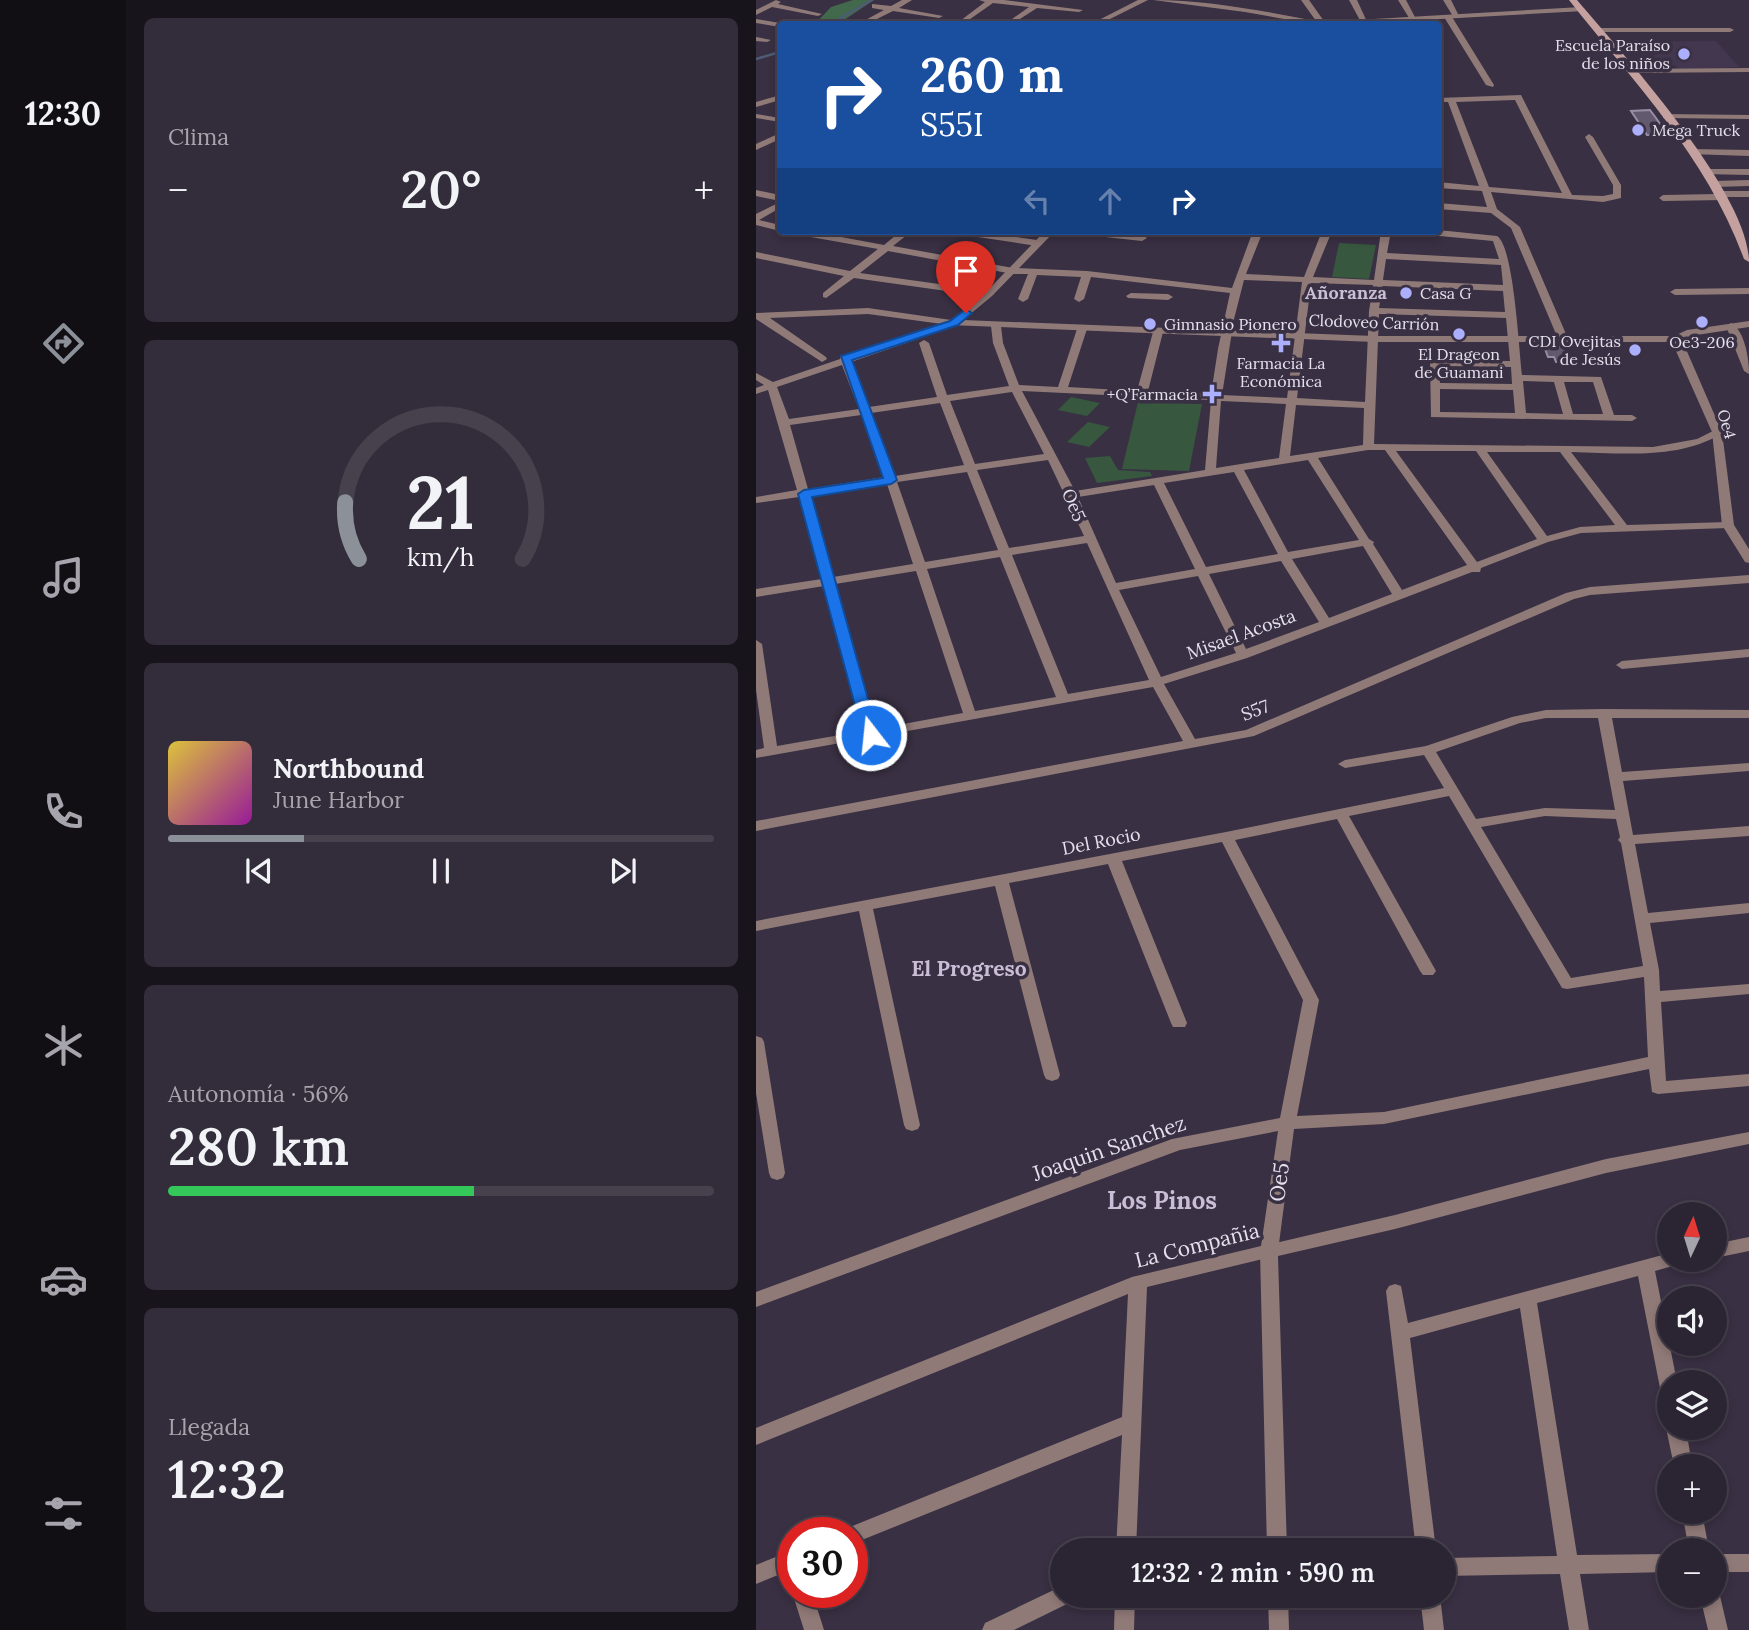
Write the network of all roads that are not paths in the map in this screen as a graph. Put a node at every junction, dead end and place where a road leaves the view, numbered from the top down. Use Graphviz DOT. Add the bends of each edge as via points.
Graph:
graph roads {
  1 [pos="781,0"];
  2 [pos="908,0"];
  3 [pos="989,0"];
  4 [pos="1144,0"];
  5 [pos="1157,0"];
  6 [pos="1305,0"];
  7 [pos="1353,0"];
  8 [pos="1402,0"];
  9 [pos="1447,0"];
  10 [pos="1573,0"];
  11 [pos="1037,3"];
  12 [pos="771,5"];
  13 [pos="875,6"];
  14 [pos="891,9"];
  15 [pos="1581,9"];
  16 [pos="1079,10"];
  17 [pos="756,13"];
  18 [pos="818,14"];
  19 [pos="1275,15"];
  20 [pos="939,16"];
  21 [pos="1452,16"];
  22 [pos="1414,19"];
  23 [pos="756,21"];
  24 [pos="868,21"];
  25 [pos="963,21"];
  26 [pos="1012,21"];
  27 [pos="1101,21"];
  28 [pos="1264,21"];
  29 [pos="1306,21"];
  30 [pos="1319,21"];
  31 [pos="1364,21"];
  32 [pos="1402,21"];
  33 [pos="777,24"];
  34 [pos="1598,30"];
  35 [pos="1730,30"];
  36 [pos="756,38"];
  37 [pos="767,40"];
  38 [pos="1749,70"];
  39 [pos="1630,71"];
  40 [pos="1490,85"];
  41 [pos="777,99"];
  42 [pos="1451,99"];
  43 [pos="1442,100"];
  44 [pos="756,105"];
  45 [pos="756,116"];
  46 [pos="1666,116"];
  47 [pos="1749,117"];
  48 [pos="777,120"];
  49 [pos="777,138"];
  50 [pos="1589,138"];
  51 [pos="756,148"];
  52 [pos="1692,152"];
  53 [pos="1749,153"];
  54 [pos="1706,172"];
  55 [pos="1749,172"];
  56 [pos="1749,183"];
  57 [pos="1714,184"];
  58 [pos="1442,185"];
  59 [pos="1485,189"];
  60 [pos="756,193"];
  61 [pos="1749,194"];
  62 [pos="1722,195"];
  63 [pos="1567,196"];
  64 [pos="777,197"];
  65 [pos="1662,198"];
  66 [pos="1442,206"];
  67 [pos="777,207"];
  68 [pos="1493,210"];
  69 [pos="756,220"];
  70 [pos="777,227"];
  71 [pos="1442,233"];
  72 [pos="814,235"];
  73 [pos="901,235"];
  74 [pos="984,235"];
  75 [pos="1045,235"];
  76 [pos="1120,235"];
  77 [pos="1256,235"];
  78 [pos="1324,235"];
  79 [pos="1385,235"];
  80 [pos="1142,238"];
  81 [pos="1037,243"];
  82 [pos="884,249"];
  83 [pos="756,255"];
  84 [pos="1382,256"];
  85 [pos="1749,259"];
  86 [pos="1505,262"];
  87 [pos="1013,271"];
  88 [pos="1034,271"];
  89 [pos="1087,274"];
  90 [pos="853,275"];
  91 [pos="1240,276"];
  92 [pos="1307,280"];
  93 [pos="1169,283"];
  94 [pos="1377,283"];
  95 [pos="1506,288"];
  96 [pos="1234,291"];
  97 [pos="1749,291"];
  98 [pos="1675,292"];
  99 [pos="826,295"];
  100 [pos="987,295"];
  101 [pos="1131,296"];
  102 [pos="1168,297"];
  103 [pos="1023,299"];
  104 [pos="1079,299"];
  105 [pos="1167,311"];
  106 [pos="1374,311"];
  107 [pos="757,312"];
  108 [pos="1508,315"];
  109 [pos="954,323"];
  110 [pos="1749,324"];
  111 [pos="996,326"];
  112 [pos="1731,326"];
  113 [pos="1082,329"];
  114 [pos="1158,332"];
  115 [pos="1227,334"];
  116 [pos="1299,336"];
  117 [pos="1374,339"];
  118 [pos="1676,339"];
  119 [pos="1512,341"];
  120 [pos="1564,341"];
  121 [pos="924,343"];
  122 [pos="845,358"];
  123 [pos="822,359"];
  124 [pos="1516,363"];
  125 [pos="1749,371"];
  126 [pos="756,376"];
  127 [pos="1558,378"];
  128 [pos="1517,382"];
  129 [pos="771,385"];
  130 [pos="1436,386"];
  131 [pos="1018,388"];
  132 [pos="1062,389"];
  133 [pos="756,391"];
  134 [pos="1142,393"];
  135 [pos="1214,397"];
  136 [pos="943,398"];
  137 [pos="1295,400"];
  138 [pos="1369,405"];
  139 [pos="863,411"];
  140 [pos="1521,416"];
  141 [pos="1569,417"];
  142 [pos="1609,417"];
  143 [pos="1632,418"];
  144 [pos="783,423"];
  145 [pos="1717,432"];
  146 [pos="1368,447"];
  147 [pos="1388,447"];
  148 [pos="1479,448"];
  149 [pos="1563,449"];
  150 [pos="1050,456"];
  151 [pos="1312,457"];
  152 [pos="1284,461"];
  153 [pos="972,468"];
  154 [pos="1238,469"];
  155 [pos="1210,473"];
  156 [pos="891,480"];
  157 [pos="1158,482"];
  158 [pos="804,494"];
  159 [pos="1071,495"];
  160 [pos="756,500"];
  161 [pos="1728,525"];
  162 [pos="1623,528"];
  163 [pos="1088,539"];
  164 [pos="1544,540"];
  165 [pos="1368,542"];
  166 [pos="1007,552"];
  167 [pos="1286,559"];
  168 [pos="1749,559"];
  169 [pos="919,569"];
  170 [pos="1476,569"];
  171 [pos="1203,573"];
  172 [pos="1749,579"];
  173 [pos="827,583"];
  174 [pos="1114,587"];
  175 [pos="756,593"];
  176 [pos="1399,595"];
  177 [pos="1325,622"];
  178 [pos="756,644"];
  179 [pos="1749,653"];
  180 [pos="1243,655"];
  181 [pos="1622,665"];
  182 [pos="1154,683"];
  183 [pos="1063,699"];
  184 [pos="1604,713"];
  185 [pos="1749,714"];
  186 [pos="971,717"];
  187 [pos="871,735"];
  188 [pos="1192,745"];
  189 [pos="1427,750"];
  190 [pos="771,751"];
  191 [pos="756,754"];
  192 [pos="1345,764"];
  193 [pos="1749,768"];
  194 [pos="1616,777"];
  195 [pos="1452,791"];
  196 [pos="1341,814"];
  197 [pos="1621,815"];
  198 [pos="1472,824"];
  199 [pos="756,826"];
  200 [pos="1749,831"];
  201 [pos="1226,837"];
  202 [pos="1625,840"];
  203 [pos="1112,858"];
  204 [pos="1002,879"];
  205 [pos="865,905"];
  206 [pos="1749,908"];
  207 [pos="1641,919"];
  208 [pos="756,926"];
  209 [pos="1651,970"];
  210 [pos="1428,971"];
  211 [pos="1749,989"];
  212 [pos="1653,997"];
  213 [pos="1179,1023"];
  214 [pos="756,1042"];
  215 [pos="1655,1062"];
  216 [pos="1052,1075"];
  217 [pos="1749,1080"];
  218 [pos="1287,1123"];
  219 [pos="912,1125"];
  220 [pos="1749,1138"];
  221 [pos="777,1173"];
  222 [pos="1749,1244"];
  223 [pos="1727,1249"];
  224 [pos="1269,1251"];
  225 [pos="1657,1263"];
  226 [pos="1645,1265"];
  227 [pos="1138,1282"];
  228 [pos="1395,1291"];
  229 [pos="1527,1297"];
  230 [pos="756,1300"];
  231 [pos="1400,1333"];
  232 [pos="1665,1370"];
  233 [pos="1132,1422"];
  234 [pos="756,1437"];
  235 [pos="868,1529"];
  236 [pos="1127,1538"];
  237 [pos="1277,1538"];
  238 [pos="1425,1538"];
  239 [pos="1657,1563"];
  240 [pos="1727,1563"];
  241 [pos="1749,1563"];
  242 [pos="1568,1564"];
  243 [pos="777,1567"];
  244 [pos="1456,1567"];
  245 [pos="756,1575"];
  246 [pos="1050,1602"];
  247 [pos="807,1608"];
  248 [pos="1125,1608"];
  249 [pos="1278,1608"];
  250 [pos="1431,1608"];
  251 [pos="1713,1608"];
  252 [pos="814,1630"];
  253 [pos="992,1630"];
  254 [pos="1124,1630"];
  255 [pos="1279,1630"];
  256 [pos="1434,1630"];
  257 [pos="1579,1630"];
  258 [pos="1718,1630"];
  1 -- 12 [label="street"];
  2 -- 14 [label="street"];
  3 -- 11 [label="street"];
  3 -- 25 [label="street"];
  4 -- 27 [label="street"];
  5 -- 19 [label="street"];
  6 -- 30 [label="street"];
  7 -- 31 [label="street"];
  8 -- 22 [label="street"];
  9 -- 21 [label="street"];
  10 -- 15 [label="main road"];
  11 -- 16 [label="street"];
  11 -- 26 [label="street"];
  12 -- 17 [label="street"];
  12 -- 18 [label="street"];
  13 -- 14 [label="street"];
  14 -- 20 [label="street"];
  14 -- 24 [label="street"];
  15 -- 21 [label="street"];
  15 -- 34 [label="main road"];
  19 -- 28 [label="street"];
  19 -- 29 [label="street"];
  21 -- 22 [label="street"];
  21 -- 40 [label="street"];
  22 -- 32 [label="street"];
  23 -- 33 [label="street"];
  34 -- 35 [label="street"];
  34 -- 39 [label="main road"];
  36 -- 37 [label="street"];
  38 -- 39 [label="street"];
  39 -- 46 [label="main road"];
  41 -- 44 [label="street"];
  42 -- 43 [label="street"];
  42 -- 59 [label="street"];
  42 -- 63 [label="street" via="1518,97"];
  45 -- 48 [label="street"];
  46 -- 47 [label="street"];
  46 -- 52 [label="main road"];
  49 -- 51 [label="street"];
  50 -- 63 [label="street" via="1617,185 1618,196"];
  52 -- 53 [label="street"];
  52 -- 54 [label="main road"];
  54 -- 55 [label="street"];
  54 -- 57 [label="main road"];
  56 -- 57 [label="street"];
  57 -- 62 [label="main road"];
  58 -- 59 [label="street"];
  59 -- 63 [label="street"];
  59 -- 68 [label="street"];
  60 -- 64 [label="street"];
  61 -- 62 [label="street"];
  62 -- 65 [label="street"];
  62 -- 85 [label="main road"];
  66 -- 68 [label="street"];
  67 -- 69 [label="street"];
  68 -- 120 [label="street" via="1515,227"];
  69 -- 70 [label="street"];
  71 -- 86 [label="street" via="1497,239"];
  72 -- 82 [label="street"];
  73 -- 82 [label="street"];
  74 -- 81 [label="street"];
  75 -- 81 [label="street"];
  76 -- 80 [label="street"];
  77 -- 91 [label="street"];
  78 -- 92 [label="street"];
  79 -- 84 [label="street"];
  81 -- 87 [label="street"];
  82 -- 87 [label="street"];
  82 -- 90 [label="street"];
  83 -- 90 [label="street"];
  84 -- 86 [label="street"];
  84 -- 94 [label="street"];
  86 -- 95 [label="street"];
  87 -- 88 [label="street"];
  87 -- 100 [label="street"];
  88 -- 89 [label="street"];
  88 -- 103 [label="street"];
  89 -- 93 [label="street"];
  89 -- 104 [label="street"];
  90 -- 99 [label="street"];
  90 -- 100 [label="street"];
  91 -- 92 [label="street"];
  91 -- 96 [label="street"];
  92 -- 94 [label="street"];
  92 -- 116 [label="street"];
  93 -- 96 [label="street"];
  93 -- 102 [label="street"];
  94 -- 95 [label="street"];
  94 -- 106 [label="street"];
  95 -- 108 [label="street"];
  96 -- 115 [label="street"];
  97 -- 98 [label="street"];
  100 -- 109 [label="street"];
  100 -- 111 [label="street, Oe5" via="984,311"];
  101 -- 102 [label="street"];
  102 -- 105 [label="street"];
  106 -- 108 [label="street"];
  106 -- 117 [label="street"];
  107 -- 109 [label="street, Clodoveo Carrión" via="868,312"];
  107 -- 123 [label="street"];
  108 -- 119 [label="street"];
  109 -- 111 [label="street, Clodoveo Carrión"];
  109 -- 122 [label="street"];
  110 -- 112 [label="street, Clodoveo Carrión"];
  111 -- 113 [label="street, Clodoveo Carrión"];
  111 -- 131 [label="street, Oe5"];
  112 -- 118 [label="street, Clodoveo Carrión"];
  112 -- 125 [label="street"];
  113 -- 114 [label="street, Clodoveo Carrión"];
  113 -- 132 [label="street"];
  114 -- 115 [label="street, Clodoveo Carrión"];
  114 -- 134 [label="street"];
  115 -- 116 [label="street, Clodoveo Carrión"];
  115 -- 135 [label="street"];
  116 -- 117 [label="street, Clodoveo Carrión"];
  116 -- 137 [label="street"];
  117 -- 119 [label="street, Clodoveo Carrión"];
  117 -- 138 [label="street"];
  118 -- 120 [label="street, Clodoveo Carrión"];
  118 -- 145 [label="street, Oe4"];
  119 -- 120 [label="street, Clodoveo Carrión"];
  119 -- 124 [label="street"];
  121 -- 136 [label="street"];
  122 -- 129 [label="street"];
  122 -- 139 [label="street"];
  124 -- 128 [label="street"];
  124 -- 130 [label="street" via="1436,363"];
  126 -- 129 [label="street"];
  127 -- 128 [label="street"];
  127 -- 141 [label="street"];
  127 -- 142 [label="street" via="1597,379"];
  128 -- 130 [label="street"];
  128 -- 140 [label="street"];
  129 -- 133 [label="street"];
  129 -- 144 [label="street"];
  130 -- 140 [label="street" via="1435,415"];
  131 -- 132 [label="street"];
  131 -- 136 [label="street"];
  131 -- 150 [label="street, Oe5"];
  132 -- 134 [label="street"];
  134 -- 135 [label="street"];
  135 -- 137 [label="street"];
  135 -- 155 [label="street"];
  136 -- 139 [label="street"];
  136 -- 153 [label="street"];
  137 -- 138 [label="street"];
  137 -- 152 [label="street"];
  138 -- 146 [label="street"];
  139 -- 144 [label="street"];
  139 -- 156 [label="street"];
  140 -- 141 [label="street"];
  141 -- 142 [label="street"];
  142 -- 143 [label="street"];
  144 -- 158 [label="street"];
  145 -- 149 [label="street" via="1700,442 1653,450"];
  145 -- 161 [label="street, Oe4"];
  146 -- 147 [label="street"];
  146 -- 151 [label="street"];
  147 -- 148 [label="street"];
  147 -- 170 [label="street"];
  148 -- 149 [label="street"];
  148 -- 164 [label="street"];
  149 -- 162 [label="street"];
  150 -- 153 [label="street"];
  150 -- 159 [label="street, Oe5"];
  151 -- 152 [label="street"];
  151 -- 165 [label="street"];
  152 -- 154 [label="street"];
  153 -- 156 [label="street"];
  153 -- 166 [label="street"];
  154 -- 155 [label="street"];
  154 -- 167 [label="street"];
  155 -- 157 [label="street"];
  156 -- 158 [label="street"];
  156 -- 169 [label="street"];
  157 -- 159 [label="street"];
  157 -- 171 [label="street"];
  158 -- 160 [label="street"];
  158 -- 173 [label="street"];
  159 -- 163 [label="street, Oe5"];
  161 -- 162 [label="street, Misael Acosta"];
  161 -- 168 [label="street, Oe4"];
  162 -- 164 [label="street, Misael Acosta" via="1580,530"];
  163 -- 166 [label="street"];
  163 -- 174 [label="street, Oe5"];
  164 -- 170 [label="street, Misael Acosta"];
  165 -- 167 [label="street"];
  165 -- 176 [label="street"];
  166 -- 169 [label="street"];
  166 -- 183 [label="street"];
  167 -- 171 [label="street"];
  167 -- 177 [label="street"];
  169 -- 173 [label="street"];
  169 -- 186 [label="street"];
  170 -- 176 [label="street, Misael Acosta"];
  171 -- 174 [label="street"];
  171 -- 180 [label="street"];
  172 -- 188 [label="street, S57" via="1570,596 1249,733"];
  173 -- 175 [label="street"];
  173 -- 187 [label="street"];
  174 -- 182 [label="street, Oe5"];
  176 -- 177 [label="street, Misael Acosta"];
  177 -- 180 [label="street, Misael Acosta"];
  178 -- 190 [label="street"];
  179 -- 181 [label="street"];
  180 -- 182 [label="street, Misael Acosta"];
  182 -- 183 [label="street, Misael Acosta"];
  182 -- 188 [label="street, Oe5"];
  183 -- 186 [label="street, Misael Acosta"];
  184 -- 185 [label="street"];
  184 -- 189 [label="street" via="1546,714"];
  184 -- 194 [label="street"];
  186 -- 187 [label="street, Misael Acosta"];
  187 -- 190 [label="street, Misael Acosta"];
  188 -- 199 [label="street, S57"];
  189 -- 192 [label="street"];
  189 -- 195 [label="street"];
  190 -- 191 [label="street, Misael Acosta"];
  193 -- 194 [label="street"];
  194 -- 197 [label="street"];
  195 -- 196 [label="street, Del Rocio"];
  195 -- 198 [label="street"];
  196 -- 201 [label="street, Del Rocio"];
  196 -- 210 [label="street"];
  197 -- 198 [label="street" via="1545,812"];
  197 -- 202 [label="street"];
  198 -- 209 [label="street" via="1567,984"];
  200 -- 202 [label="street"];
  201 -- 203 [label="street, Del Rocio"];
  201 -- 218 [label="street, Oe5" via="1311,1000"];
  202 -- 207 [label="street"];
  203 -- 204 [label="street, Del Rocio"];
  203 -- 213 [label="street"];
  204 -- 205 [label="street, Del Rocio"];
  204 -- 216 [label="street"];
  205 -- 208 [label="street, Del Rocio"];
  205 -- 219 [label="street"];
  206 -- 207 [label="street"];
  207 -- 209 [label="street"];
  209 -- 212 [label="street"];
  211 -- 212 [label="street"];
  212 -- 215 [label="street"];
  214 -- 221 [label="street"];
  215 -- 217 [label="street" via="1658,1088"];
  215 -- 218 [label="street, Joaquin Sanchez" via="1384,1118"];
  218 -- 224 [label="street, Oe5"];
  218 -- 230 [label="street, Joaquin Sanchez" via="1178,1144"];
  220 -- 224 [label="street, La Compañia" via="1606,1166"];
  222 -- 223 [label="street"];
  224 -- 227 [label="street, La Compañia"];
  224 -- 237 [label="street, Oe5"];
  225 -- 226 [label="street"];
  226 -- 229 [label="street"];
  226 -- 232 [label="street"];
  227 -- 233 [label="street"];
  227 -- 234 [label="street, La Compañia"];
  228 -- 231 [label="street"];
  229 -- 231 [label="street"];
  229 -- 242 [label="street"];
  231 -- 238 [label="street"];
  233 -- 235 [label="street"];
  233 -- 236 [label="street"];
  239 -- 242 [label="street"];
  240 -- 241 [label="street"];
  242 -- 244 [label="street"];
  242 -- 257 [label="street"];
  243 -- 245 [label="street"];
  246 -- 253 [label="street"];
  247 -- 252 [label="street"];
  248 -- 254 [label="street"];
  249 -- 255 [label="street"];
  250 -- 256 [label="street"];
  251 -- 258 [label="street"];
}
